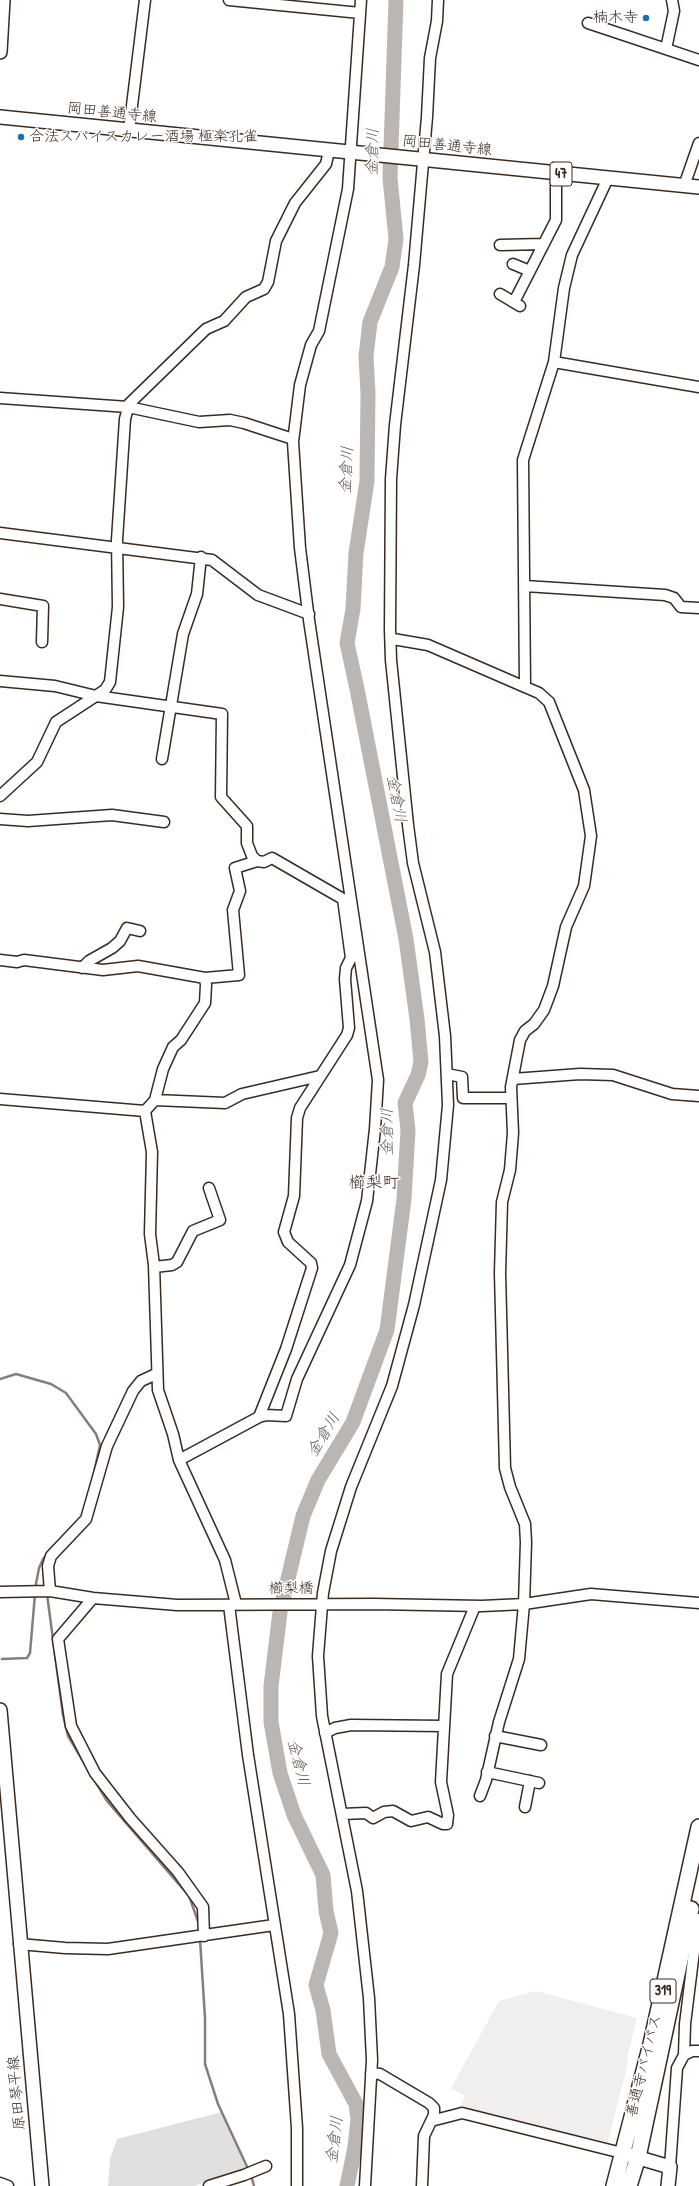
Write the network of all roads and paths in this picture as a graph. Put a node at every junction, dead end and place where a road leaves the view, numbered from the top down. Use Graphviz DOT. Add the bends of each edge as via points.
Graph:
graph roads {
  1 [pos="4,0"];
  2 [pos="145,0"];
  3 [pos="229,0"];
  4 [pos="361,0"];
  5 [pos="438,0"];
  6 [pos="672,0"];
  7 [pos="360,13"];
  8 [pos="588,23"];
  9 [pos="666,50"];
  10 [pos="0,52"];
  11 [pos="699,60"];
  12 [pos="0,117"];
  13 [pos="129,130"];
  14 [pos="699,143"];
  15 [pos="328,151"];
  16 [pos="354,153"];
  17 [pos="424,160"];
  18 [pos="556,173"];
  19 [pos="608,178"];
  20 [pos="684,186"];
  21 [pos="699,187"];
  22 [pos="544,244"];
  23 [pos="500,246"];
  24 [pos="513,264"];
  25 [pos="530,271"];
  26 [pos="500,294"];
  27 [pos="554,362"];
  28 [pos="699,387"];
  29 [pos="0,398"];
  30 [pos="128,407"];
  31 [pos="293,439"];
  32 [pos="0,533"];
  33 [pos="118,547"];
  34 [pos="201,558"];
  35 [pos="525,586"];
  36 [pos="0,599"];
  37 [pos="699,608"];
  38 [pos="309,614"];
  39 [pos="393,640"];
  40 [pos="42,642"];
  41 [pos="0,681"];
  42 [pos="525,687"];
  43 [pos="96,696"];
  44 [pos="170,706"];
  45 [pos="162,758"];
  46 [pos="0,796"];
  47 [pos="0,819"];
  48 [pos="164,822"];
  49 [pos="257,861"];
  50 [pos="140,931"];
  51 [pos="355,957"];
  52 [pos="0,960"];
  53 [pos="82,968"];
  54 [pos="205,978"];
  55 [pos="447,1074"];
  56 [pos="320,1076"];
  57 [pos="513,1079"];
  58 [pos="699,1096"];
  59 [pos="510,1098"];
  60 [pos="0,1099"];
  61 [pos="155,1100"];
  62 [pos="145,1111"];
  63 [pos="209,1188"];
  64 [pos="154,1267"];
  65 [pos="156,1374"];
  66 [pos="259,1417"];
  67 [pos="179,1460"];
  68 [pos="42,1591"];
  69 [pos="0,1592"];
  70 [pos="93,1598"];
  71 [pos="699,1603"];
  72 [pos="322,1604"];
  73 [pos="524,1604"];
  74 [pos="232,1605"];
  75 [pos="475,1606"];
  76 [pos="0,1716"];
  77 [pos="444,1726"];
  78 [pos="325,1733"];
  79 [pos="496,1736"];
  80 [pos="541,1745"];
  81 [pos="487,1772"];
  82 [pos="480,1796"];
  83 [pos="525,1807"];
  84 [pos="342,1814"];
  85 [pos="699,1827"];
  86 [pos="699,1862"];
  87 [pos="698,1919"];
  88 [pos="274,1925"];
  89 [pos="202,1936"];
  90 [pos="19,1944"];
  91 [pos="699,2051"];
  92 [pos="684,2055"];
  93 [pos="371,2073"];
  94 [pos="431,2121"];
  95 [pos="622,2153"];
  96 [pos="638,2157"];
  97 [pos="266,2166"];
  98 [pos="670,2167"];
  99 [pos="0,2183"];
  100 [pos="8,2186"];
  101 [pos="42,2186"];
  102 [pos="209,2186"];
  103 [pos="297,2186"];
  104 [pos="365,2186"];
  105 [pos="422,2186"];
  106 [pos="614,2186"];
  107 [pos="629,2186"];
  108 [pos="668,2186"];
  1 -- 10 [label="main road"];
  2 -- 13 [label="street"];
  3 -- 7 [label="street"];
  4 -- 7 [label="street"];
  5 -- 17 [label="street" via="430,58"];
  6 -- 9 [label="street" via="674,11"];
  7 -- 16 [label="street"];
  8 -- 9 [label="street"];
  9 -- 11 [label="street"];
  12 -- 13 [label="main road, 岡田善通寺線 / 47"];
  13 -- 15 [label="main road, 岡田善通寺線 / 47"];
  14 -- 20 [label="street"];
  15 -- 16 [label="main road, 岡田善通寺線 / 47"];
  15 -- 30 [label="street" via="326,164 295,203 276,241 268,282 264,289 246,297 224,321 206,328"];
  16 -- 17 [label="main road, 岡田善通寺線 / 47"];
  16 -- 31 [label="street" via="319,331 300,385"];
  17 -- 18 [label="main road, 岡田善通寺線 / 47"];
  17 -- 55 [label="street" via="391,479 391,660 413,863 435,952"];
  18 -- 19 [label="main road, 岡田善通寺線 / 47"];
  18 -- 22 [label="street" via="556,220"];
  19 -- 20 [label="main road, 岡田善通寺線 / 47"];
  19 -- 27 [label="street" via="572,256 564,288"];
  20 -- 21 [label="main road, 岡田善通寺線 / 47"];
  22 -- 23 [label="street"];
  22 -- 25 [label="street"];
  24 -- 25 [label="street"];
  25 -- 26 [label="street" via="517,304"];
  27 -- 28 [label="street"];
  27 -- 35 [label="street" via="524,460"];
  29 -- 30 [label="street"];
  30 -- 31 [label="street" via="188,421 230,420"];
  30 -- 33 [label="street" via="125,419"];
  31 -- 38 [label="street" via="300,548"];
  32 -- 33 [label="street"];
  33 -- 34 [label="street"];
  33 -- 43 [label="street" via="118,607 110,682 105,690"];
  34 -- 38 [label="street" via="218,562 258,595"];
  34 -- 44 [label="street" via="197,594 182,634"];
  35 -- 37 [label="street" via="665,595 674,598 681,607"];
  35 -- 42 [label="street"];
  36 -- 40 [label="street" via="18,601 24,605 43,606"];
  38 -- 51 [label="street"];
  39 -- 42 [label="street" via="428,645"];
  41 -- 43 [label="street" via="55,686"];
  42 -- 57 [label="street" via="539,693 549,702 554,712 584,790 591,836 584,886 566,927 553,986 544,1010 520,1040"];
  43 -- 44 [label="street"];
  43 -- 46 [label="street" via="56,722 37,762"];
  44 -- 45 [label="street"];
  44 -- 49 [label="street" via="222,714 221,797 247,826 247,843"];
  47 -- 48 [label="street" via="28,821 112,815"];
  49 -- 51 [label="street" via="264,862 272,858 343,899"];
  49 -- 54 [label="street" via="235,868 240,891 234,910 239,975"];
  50 -- 53 [label="street" via="127,928 120,941 88,961"];
  51 -- 56 [label="street" via="346,968 345,978 349,1028"];
  51 -- 66 [label="street" via="378,1080 367,1201 350,1265 297,1380 286,1416"];
  52 -- 53 [label="street" via="24,960"];
  53 -- 54 [label="street" via="103,970 138,966"];
  54 -- 61 [label="street" via="205,1004 181,1040 172,1047"];
  55 -- 59 [label="street" via="462,1077 463,1098"];
  55 -- 72 [label="street" via="448,1105 441,1180 414,1305 392,1386 351,1487 331,1551"];
  56 -- 61 [label="street" via="242,1094 225,1103"];
  56 -- 66 [label="street" via="300,1108 297,1118 294,1196 284,1232 288,1242 311,1263 312,1268 286,1349"];
  57 -- 58 [label="street" via="580,1074 613,1075 672,1094"];
  57 -- 59 [label="street"];
  59 -- 73 [label="street" via="514,1133 510,1170 502,1202 500,1274 505,1468 525,1524"];
  60 -- 62 [label="street"];
  61 -- 62 [label="street"];
  62 -- 64 [label="street" via="152,1152 150,1234"];
  63 -- 64 [label="street" via="220,1220 193,1232 177,1262"];
  64 -- 65 [label="street"];
  65 -- 67 [label="street" via="158,1390"];
  65 -- 68 [label="street" via="141,1381 133,1391 107,1446 86,1519 51,1556"];
  66 -- 67 [label="street"];
  67 -- 74 [label="street" via="225,1560"];
  68 -- 69 [label="street, 櫛梨橋"];
  68 -- 70 [label="street, 櫛梨橋"];
  70 -- 74 [label="street, 櫛梨橋" via="177,1605"];
  70 -- 89 [label="street" via="58,1638 71,1726 95,1773 130,1818 178,1872 203,1907"];
  71 -- 73 [label="street, 櫛梨橋" via="591,1594"];
  72 -- 74 [label="street, 櫛梨橋"];
  72 -- 75 [label="street, 櫛梨橋"];
  72 -- 78 [label="street" via="318,1656"];
  73 -- 75 [label="street, 櫛梨橋"];
  73 -- 79 [label="street" via="519,1659"];
  74 -- 88 [label="street" via="248,1754"];
  75 -- 77 [label="street" via="447,1674"];
  76 -- 90 [label="main road, 原田琴平線"];
  77 -- 78 [label="street" via="352,1725"];
  77 -- 84 [label="street" via="441,1782 448,1815 447,1824 428,1817 411,1821 393,1811 384,1812 373,1818 366,1812"];
  78 -- 84 [label="street"];
  79 -- 80 [label="street"];
  79 -- 81 [label="street"];
  81 -- 82 [label="street"];
  81 -- 83 [label="street" via="535,1782"];
  84 -- 93 [label="street" via="357,1892 369,1998"];
  85 -- 95 [label="highway, 善通寺バイパス / 319" via="651,2044"];
  86 -- 96 [label="highway, 善通寺バイパス / 319" via="680,1964"];
  87 -- 92 [label="street" via="685,2024"];
  88 -- 89 [label="street"];
  88 -- 103 [label="street" via="289,2014 297,2128"];
  89 -- 90 [label="street" via="108,1949"];
  90 -- 101 [label="main road, 原田琴平線"];
  91 -- 92 [label="street"];
  92 -- 98 [label="street" via="677,2068"];
  93 -- 94 [label="street" via="380,2074 429,2103 434,2108"];
  93 -- 104 [label="street"];
  94 -- 95 [label="street" via="462,2113"];
  94 -- 105 [label="street" via="424,2136"];
  95 -- 96 [label="main road"];
  95 -- 106 [label="highway, 善通寺バイパス / 319"];
  96 -- 98 [label="main road"];
  96 -- 107 [label="highway, 善通寺バイパス / 319"];
  97 -- 102 [label="street"];
  98 -- 108 [label="main road"];
  99 -- 100 [label="street"];
}
